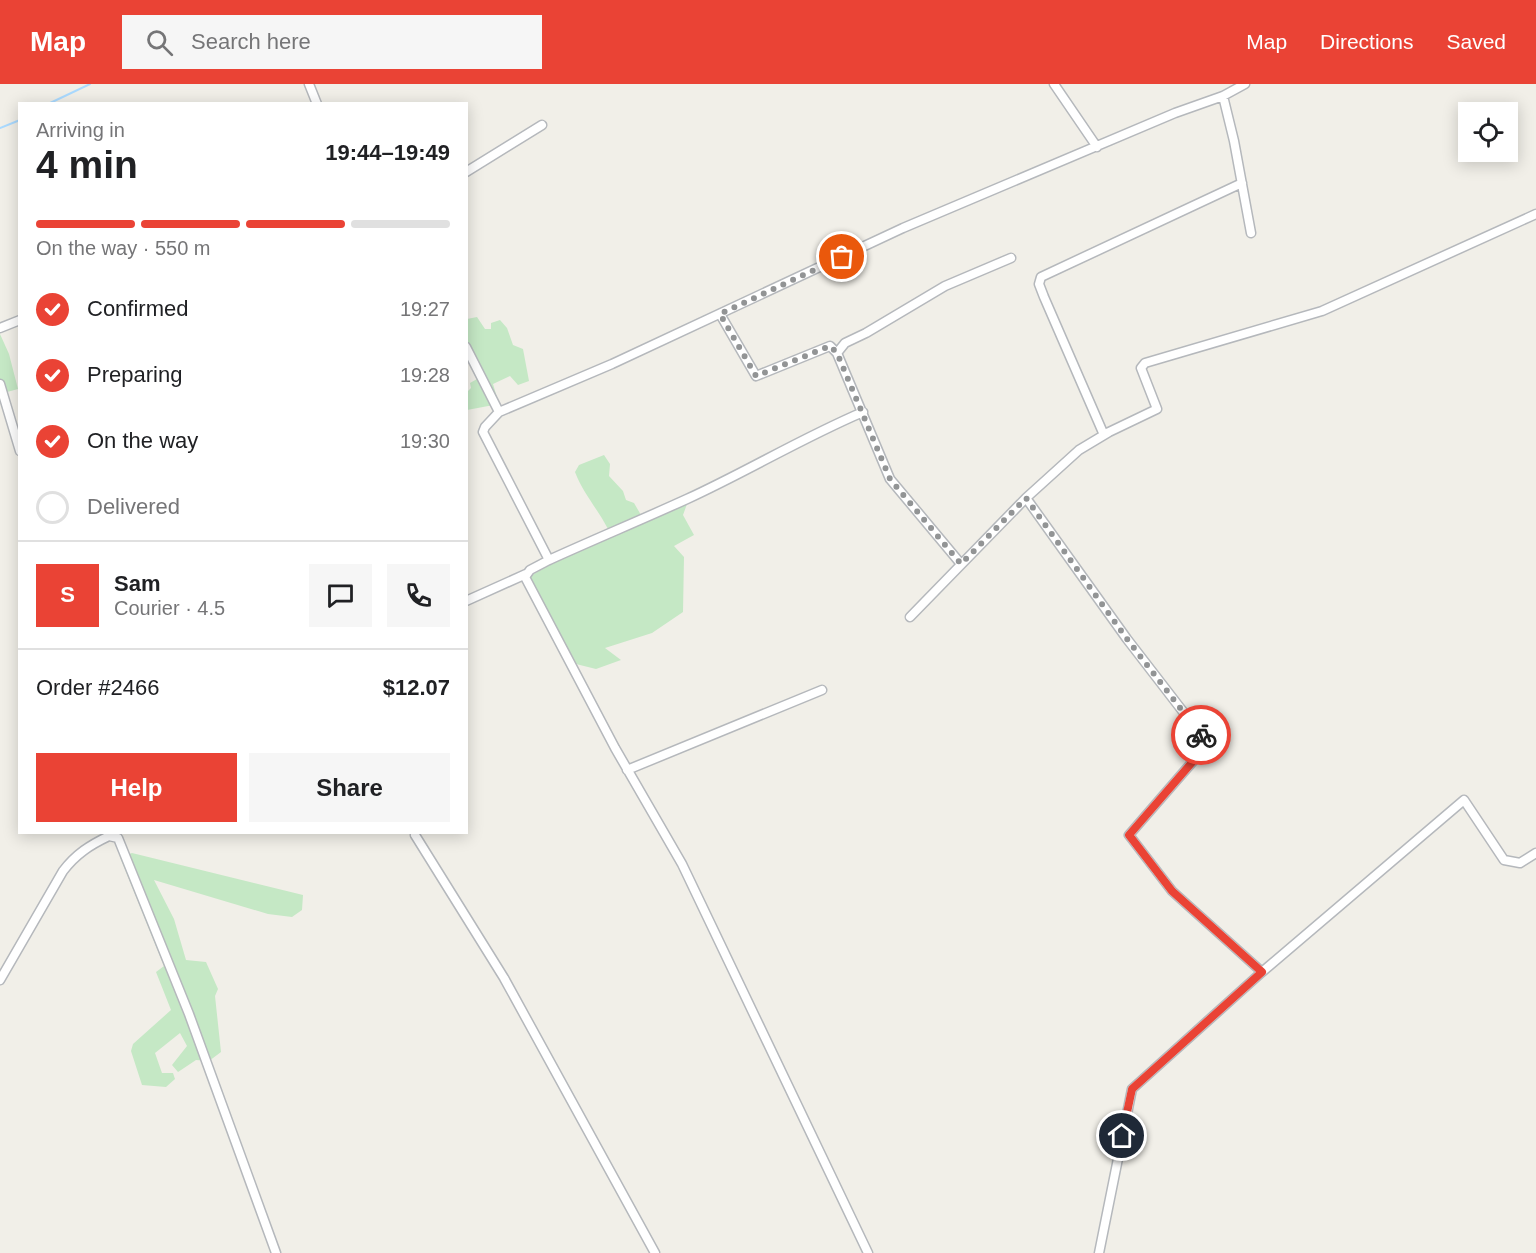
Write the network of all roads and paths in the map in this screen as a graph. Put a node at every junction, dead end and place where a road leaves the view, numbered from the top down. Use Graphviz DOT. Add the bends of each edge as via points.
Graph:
graph roads {
  1 [pos="309,84"];
  2 [pos="1054,84"];
  3 [pos="1245,84"];
  4 [pos="1223,96"];
  5 [pos="316,102"];
  6 [pos="542,125"];
  7 [pos="1097,147"];
  8 [pos="468,171"];
  9 [pos="1242,183"];
  10 [pos="1536,214"];
  11 [pos="1251,233"];
  12 [pos="1011,258"];
  13 [pos="720,314"];
  14 [pos="18,321"];
  15 [pos="0,328"];
  16 [pos="468,351"];
  17 [pos="837,353"];
  18 [pos="0,384"];
  19 [pos="499,412"];
  20 [pos="862,412"];
  21 [pos="1104,435"];
  22 [pos="18,444"];
  23 [pos="1026,498"];
  24 [pos="549,560"];
  25 [pos="961,564"];
  26 [pos="526,574"];
  27 [pos="468,600"];
  28 [pos="910,617"];
  29 [pos="822,690"];
  30 [pos="627,770"];
  31 [pos="118,834"];
  32 [pos="415,835"];
  33 [pos="1536,853"];
  34 [pos="1262,972"];
  35 [pos="0,980"];
  36 [pos="276,1253"];
  37 [pos="656,1253"];
  38 [pos="868,1253"];
  39 [pos="1099,1253"];
  1 -- 5 [label="street"];
  2 -- 7 [label="street"];
  3 -- 4 [label="street"];
  4 -- 7 [label="street"];
  4 -- 9 [label="street"];
  6 -- 8 [label="street"];
  7 -- 13 [label="street" via="903,228"];
  9 -- 11 [label="street"];
  9 -- 21 [label="street" via="1041,277 1039,284 1044,297"];
  10 -- 21 [label="street" via="1322,311 1145,363 1141,368 1157,409"];
  12 -- 17 [label="street" via="945,286 845,343"];
  13 -- 17 [label="street" via="756,376 830,346"];
  13 -- 19 [label="street"];
  14 -- 15 [label="street"];
  16 -- 19 [label="street"];
  17 -- 20 [label="street"];
  18 -- 22 [label="street"];
  19 -- 24 [label="street" via="483,432"];
  20 -- 24 [label="street" via="688,499"];
  20 -- 25 [label="street" via="890,479"];
  21 -- 23 [label="street" via="1079,450"];
  23 -- 25 [label="street"];
  23 -- 34 [label="street" via="1208,744 1129,835 1172,891"];
  24 -- 26 [label="street"];
  25 -- 28 [label="street"];
  26 -- 27 [label="street"];
  26 -- 30 [label="street" via="525,582"];
  29 -- 30 [label="street"];
  30 -- 38 [label="street" via="681,864"];
  31 -- 35 [label="street" via="86,848 63,871"];
  31 -- 36 [label="street"];
  32 -- 37 [label="street" via="504,978"];
  33 -- 34 [label="street" via="1520,863 1504,860 1464,800"];
  34 -- 39 [label="street" via="1132,1089"];
}
